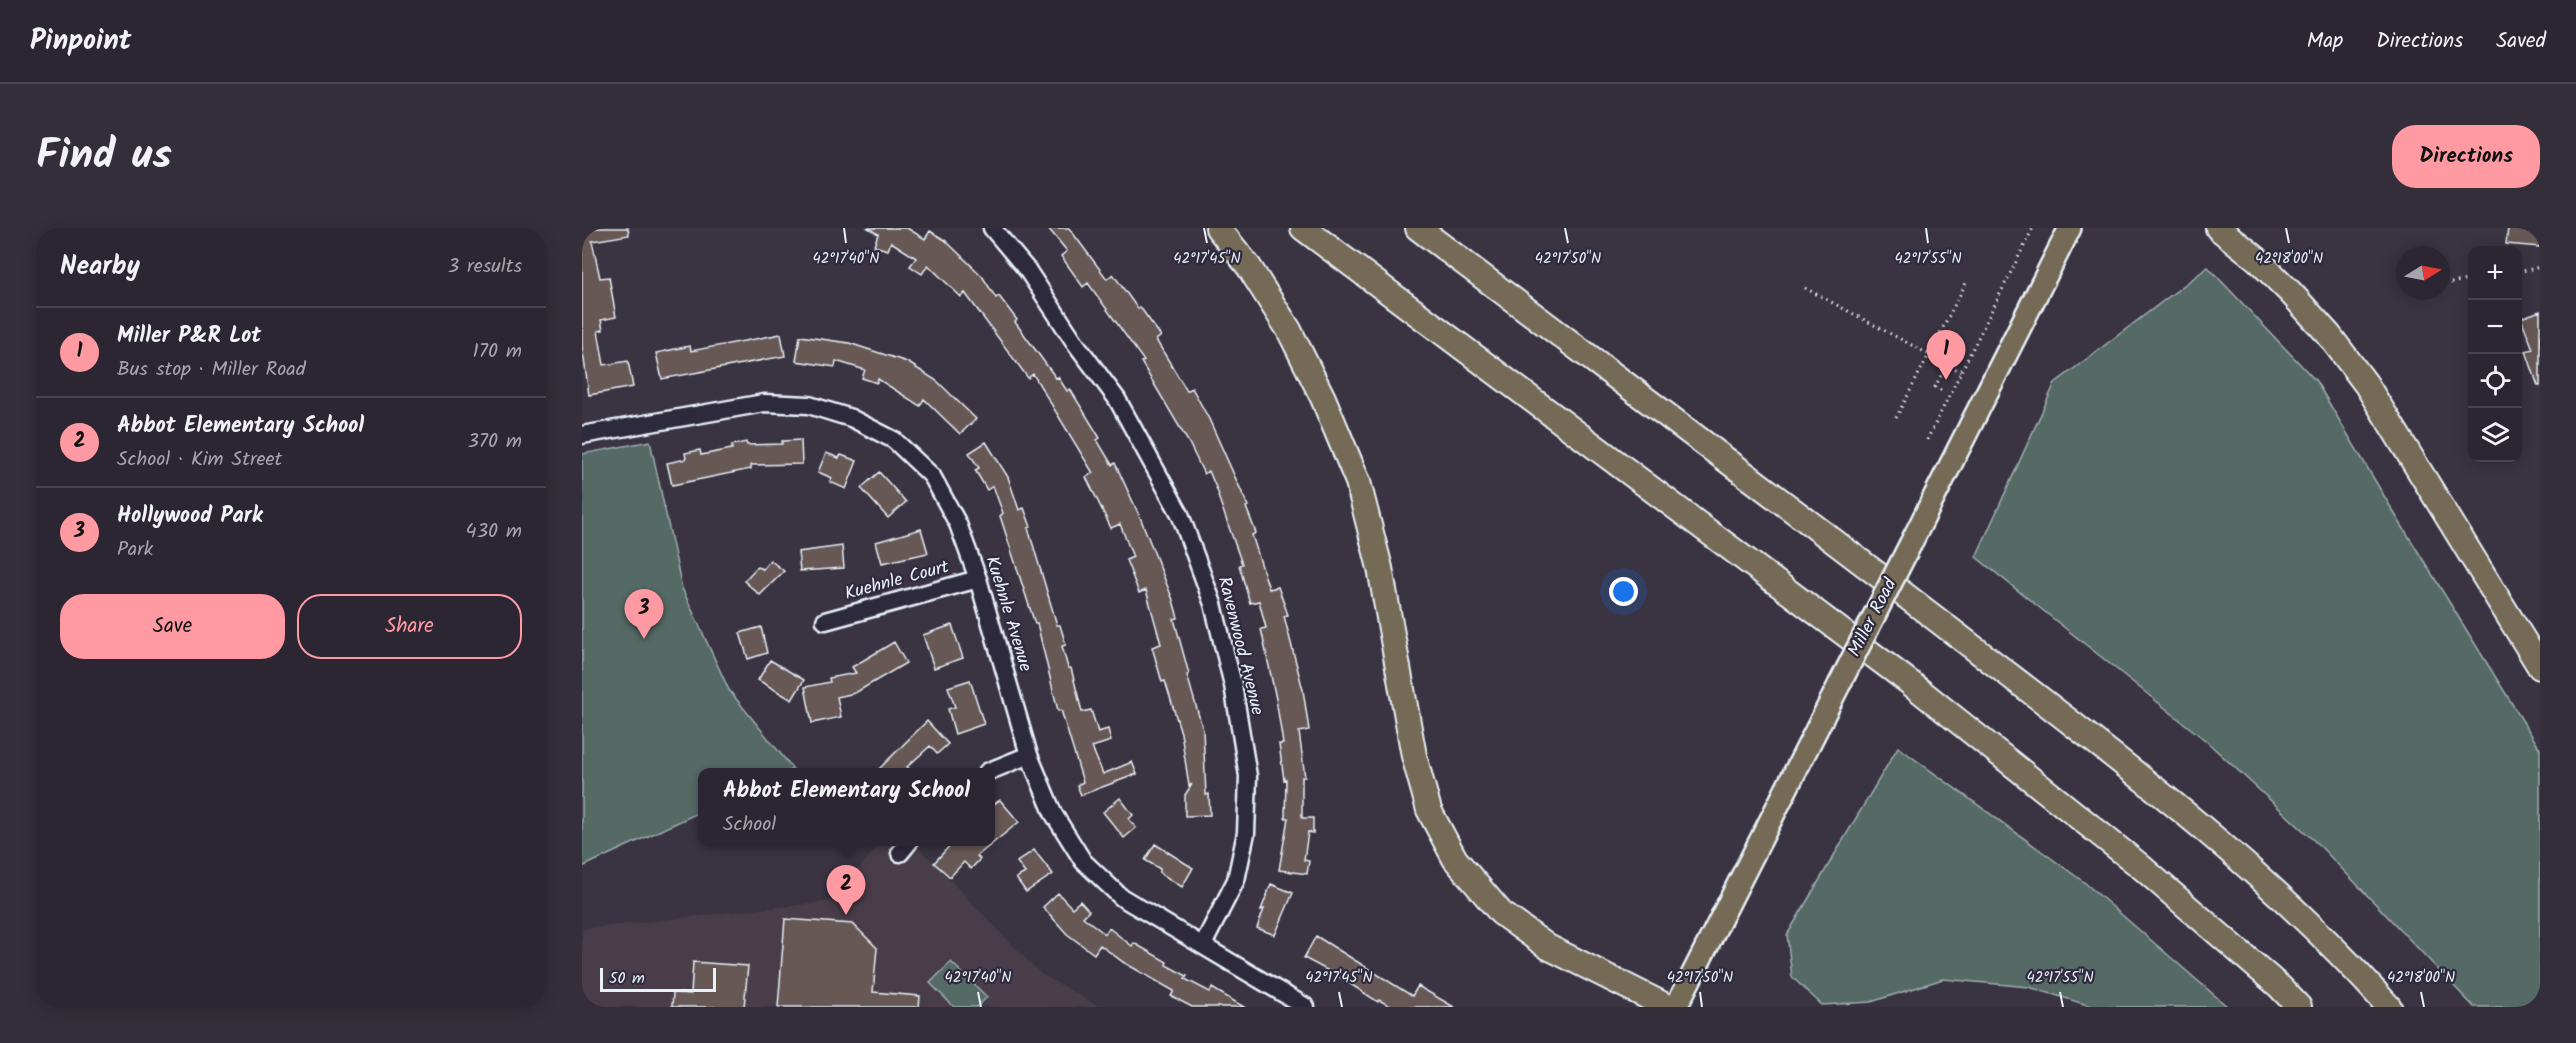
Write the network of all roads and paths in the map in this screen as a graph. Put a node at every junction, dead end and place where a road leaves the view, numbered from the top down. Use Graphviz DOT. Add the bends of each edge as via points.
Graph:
graph roads {
  1 [pos="992,228"];
  2 [pos="1218,228"];
  3 [pos="1303,228"];
  4 [pos="1418,228"];
  5 [pos="2033,228"];
  6 [pos="2070,228"];
  7 [pos="2218,228"];
  8 [pos="2540,267"];
  9 [pos="2522,271"];
  10 [pos="2468,280"];
  11 [pos="1966,283"];
  12 [pos="2451,283"];
  13 [pos="1805,288"];
  14 [pos="1930,352"];
  15 [pos="1947,364"];
  16 [pos="1961,372"];
  17 [pos="1941,390"];
  18 [pos="1896,418"];
  19 [pos="582,435"];
  20 [pos="1927,440"];
  21 [pos="978,579"];
  22 [pos="825,621"];
  23 [pos="2540,667"];
  24 [pos="1029,755"];
  25 [pos="995,769"];
  26 [pos="1203,945"];
  27 [pos="1306,1007"];
  28 [pos="1668,1007"];
  29 [pos="1676,1007"];
  30 [pos="2299,1007"];
  31 [pos="2390,1007"];
  1 -- 26 [label="street, Ravenwood Avenue" via="1028,271 1117,399 1180,514 1213,604 1233,685 1248,776 1245,833 1236,880"];
  2 -- 28 [label="highway" via="1249,267 1289,330 1358,482 1380,568 1414,756 1429,810 1455,859 1501,913 1548,946"];
  3 -- 30 [label="highway" via="1909,682 2139,865"];
  4 -- 31 [label="highway" via="2159,790 2271,887"];
  5 -- 16 [label="path"];
  6 -- 29 [label="main road, Miller Road, bridge"];
  7 -- 23 [label="highway" via="2292,294 2366,384"];
  8 -- 9 [label="path"];
  10 -- 12 [label="path"];
  11 -- 14 [label="path"];
  13 -- 14 [label="path"];
  14 -- 15 [label="path"];
  14 -- 18 [label="path"];
  15 -- 16 [label="path"];
  15 -- 17 [label="path" via="1935,387"];
  16 -- 20 [label="path"];
  19 -- 21 [label="street, Kuehnle Avenue" via="764,403 809,405 851,418 894,441 932,476 958,524"];
  21 -- 22 [label="street, Kuehnle Court"];
  21 -- 24 [label="street, Kuehnle Avenue"];
  24 -- 25 [label="street"];
  24 -- 26 [label="street, Kuehnle Avenue" via="1053,813 1083,861 1121,897"];
  26 -- 27 [label="street, Kuehnle Avenue"];
}
